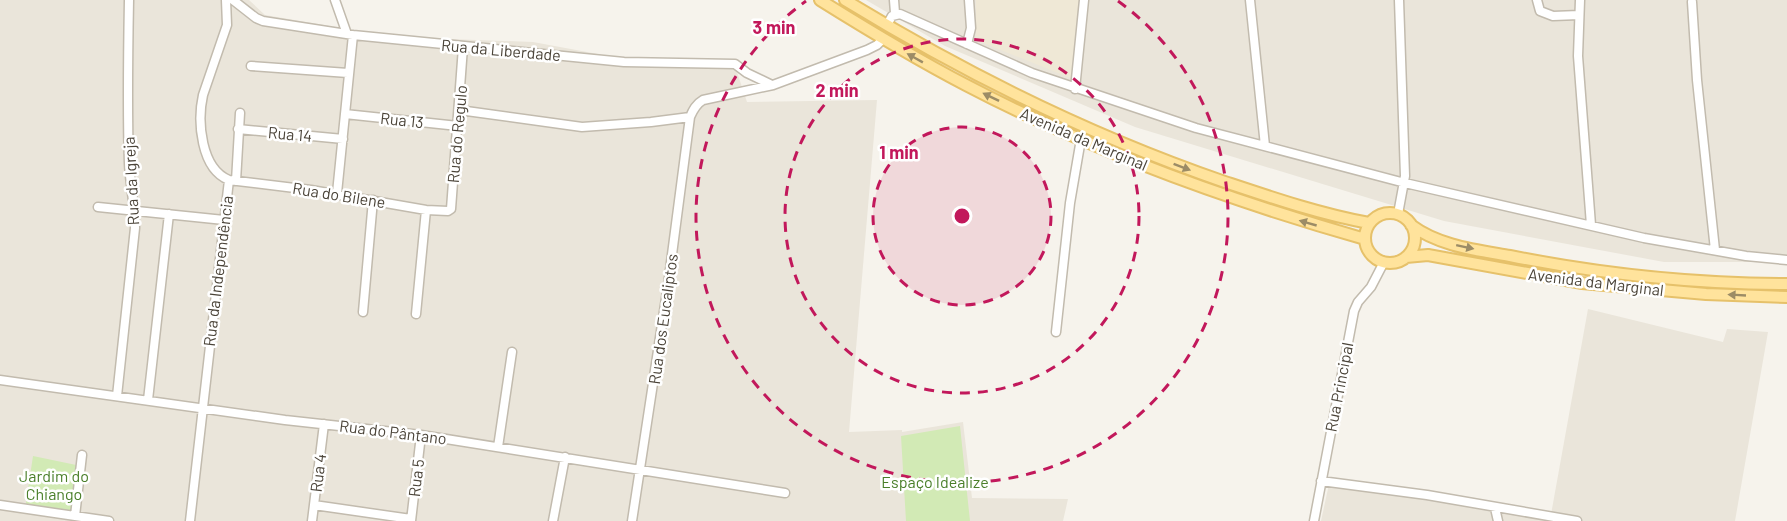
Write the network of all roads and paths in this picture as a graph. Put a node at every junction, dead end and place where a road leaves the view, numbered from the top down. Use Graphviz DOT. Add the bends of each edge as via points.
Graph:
graph roads {
  1 [pos="129,0"];
  2 [pos="226,0"];
  3 [pos="232,0"];
  4 [pos="335,0"];
  5 [pos="820,0"];
  6 [pos="845,0"];
  7 [pos="894,0"];
  8 [pos="969,0"];
  9 [pos="1084,0"];
  10 [pos="1250,0"];
  11 [pos="1399,0"];
  12 [pos="1537,0"];
  13 [pos="1580,0"];
  14 [pos="1692,2"];
  15 [pos="895,13"];
  16 [pos="1579,15"];
  17 [pos="887,25"];
  18 [pos="350,35"];
  19 [pos="883,39"];
  20 [pos="967,44"];
  21 [pos="463,51"];
  22 [pos="251,66"];
  23 [pos="348,73"];
  24 [pos="773,85"];
  25 [pos="1075,89"];
  26 [pos="459,110"];
  27 [pos="240,113"];
  28 [pos="345,114"];
  29 [pos="690,117"];
  30 [pos="458,126"];
  31 [pos="238,129"];
  32 [pos="343,139"];
  33 [pos="1081,139"];
  34 [pos="1265,146"];
  35 [pos="233,180"];
  36 [pos="1405,183"];
  37 [pos="336,194"];
  38 [pos="373,200"];
  39 [pos="98,207"];
  40 [pos="135,210"];
  41 [pos="426,210"];
  42 [pos="448,211"];
  43 [pos="169,214"];
  44 [pos="1398,214"];
  45 [pos="224,220"];
  46 [pos="1369,223"];
  47 [pos="1411,225"];
  48 [pos="1591,225"];
  49 [pos="1365,239"];
  50 [pos="1715,250"];
  51 [pos="1406,257"];
  52 [pos="1787,260"];
  53 [pos="1384,262"];
  54 [pos="1787,284"];
  55 [pos="1787,297"];
  56 [pos="363,312"];
  57 [pos="416,315"];
  58 [pos="1056,332"];
  59 [pos="512,352"];
  60 [pos="0,380"];
  61 [pos="117,396"];
  62 [pos="148,400"];
  63 [pos="202,408"];
  64 [pos="324,424"];
  65 [pos="421,435"];
  66 [pos="498,447"];
  67 [pos="82,455"];
  68 [pos="565,457"];
  69 [pos="639,470"];
  70 [pos="1321,481"];
  71 [pos="785,493"];
  72 [pos="0,505"];
  73 [pos="314,505"];
  74 [pos="1496,508"];
  75 [pos="75,516"];
  76 [pos="411,520"];
  77 [pos="109,521"];
  78 [pos="190,521"];
  79 [pos="312,521"];
  80 [pos="553,521"];
  81 [pos="632,521"];
  82 [pos="1314,521"];
  83 [pos="1497,521"];
  84 [pos="1577,521"];
  1 -- 40 [label="street, Rua da Igreja" via="129,144"];
  2 -- 35 [label="street, Rua da Independência" via="227,26 204,95 201,123 212,166 220,176"];
  3 -- 18 [label="street, Rua da Liberdade" via="263,21"];
  4 -- 18 [label="street"];
  5 -- 19 [label="main road, Avenida da Marginal"];
  6 -- 17 [label="main road, Avenida da Marginal"];
  7 -- 15 [label="street"];
  8 -- 20 [label="street" via="971,28"];
  9 -- 25 [label="street"];
  10 -- 34 [label="street"];
  11 -- 36 [label="street"];
  12 -- 16 [label="street" via="1540,11 1553,16"];
  13 -- 16 [label="street"];
  14 -- 50 [label="street"];
  15 -- 17 [label="street"];
  15 -- 20 [label="street"];
  16 -- 48 [label="street" via="1578,56"];
  17 -- 46 [label="main road, Avenida da Marginal, one-way" via="981,78 1108,137 1298,207"];
  18 -- 21 [label="street, Rua da Liberdade"];
  18 -- 23 [label="street"];
  19 -- 24 [label="street" via="867,50"];
  33 -- 19 [label="main road, Avenida da Marginal, one-way" via="967,86"];
  20 -- 25 [label="street"];
  21 -- 24 [label="street, Rua da Liberdade" via="624,62 735,64"];
  21 -- 26 [label="street, Rua do Regulo"];
  22 -- 23 [label="street"];
  23 -- 28 [label="street"];
  24 -- 29 [label="street" via="703,100"];
  25 -- 34 [label="street"];
  26 -- 29 [label="street" via="582,127"];
  26 -- 30 [label="street, Rua do Regulo"];
  27 -- 31 [label="street"];
  28 -- 30 [label="street, Rua 13"];
  28 -- 32 [label="street"];
  29 -- 69 [label="street, Rua dos Eucaliptos"];
  30 -- 42 [label="street, Rua do Regulo"];
  31 -- 32 [label="street, Rua 14"];
  31 -- 35 [label="street"];
  32 -- 37 [label="street"];
  49 -- 33 [label="main road, Avenida da Marginal, one-way" via="1226,197"];
  33 -- 58 [label="street"];
  34 -- 36 [label="street"];
  35 -- 37 [label="street, Rua do Bilene"];
  35 -- 45 [label="street, Rua da Independência"];
  36 -- 44 [label="street"];
  36 -- 48 [label="street"];
  37 -- 38 [label="street, Rua do Bilene"];
  38 -- 41 [label="street, Rua do Bilene"];
  38 -- 56 [label="street"];
  39 -- 40 [label="street"];
  40 -- 43 [label="street"];
  40 -- 61 [label="street, Rua da Igreja"];
  41 -- 42 [label="street, Rua do Bilene"];
  41 -- 57 [label="street"];
  43 -- 45 [label="street"];
  43 -- 62 [label="street"];
  44 -- 46 [label="main road" via="1382,214"];
  44 -- 47 [label="main road"];
  45 -- 63 [label="street, Rua da Independência"];
  46 -- 49 [label="main road"];
  47 -- 51 [label="main road" via="1414,242"];
  47 -- 54 [label="main road, Avenida da Marginal, one-way" via="1430,238 1457,246 1557,265 1647,276"];
  48 -- 50 [label="street"];
  49 -- 53 [label="main road" via="1372,256"];
  50 -- 52 [label="street"];
  51 -- 53 [label="main road"];
  55 -- 51 [label="main road, Avenida da Marginal, one-way" via="1593,284 1428,255"];
  53 -- 70 [label="street, Rua Principal" via="1354,311"];
  59 -- 66 [label="street"];
  60 -- 61 [label="street, Rua do Pântano"];
  61 -- 62 [label="street, Rua do Pântano"];
  62 -- 63 [label="street, Rua do Pântano"];
  63 -- 64 [label="street, Rua do Pântano"];
  63 -- 78 [label="street, Rua da Independência"];
  64 -- 65 [label="street, Rua do Pântano"];
  64 -- 73 [label="street, Rua 4"];
  65 -- 66 [label="street, Rua do Pântano"];
  65 -- 76 [label="street, Rua 5"];
  66 -- 68 [label="street, Rua do Pântano"];
  67 -- 75 [label="street"];
  68 -- 69 [label="street, Rua do Pântano"];
  68 -- 80 [label="street"];
  69 -- 71 [label="street, Rua do Pântano"];
  69 -- 81 [label="street, Rua dos Eucaliptos"];
  70 -- 74 [label="street"];
  70 -- 82 [label="street, Rua Principal"];
  72 -- 75 [label="street"];
  73 -- 76 [label="street"];
  73 -- 79 [label="street, Rua 4"];
  74 -- 83 [label="street"];
  74 -- 84 [label="street"];
  75 -- 77 [label="street"];
}
